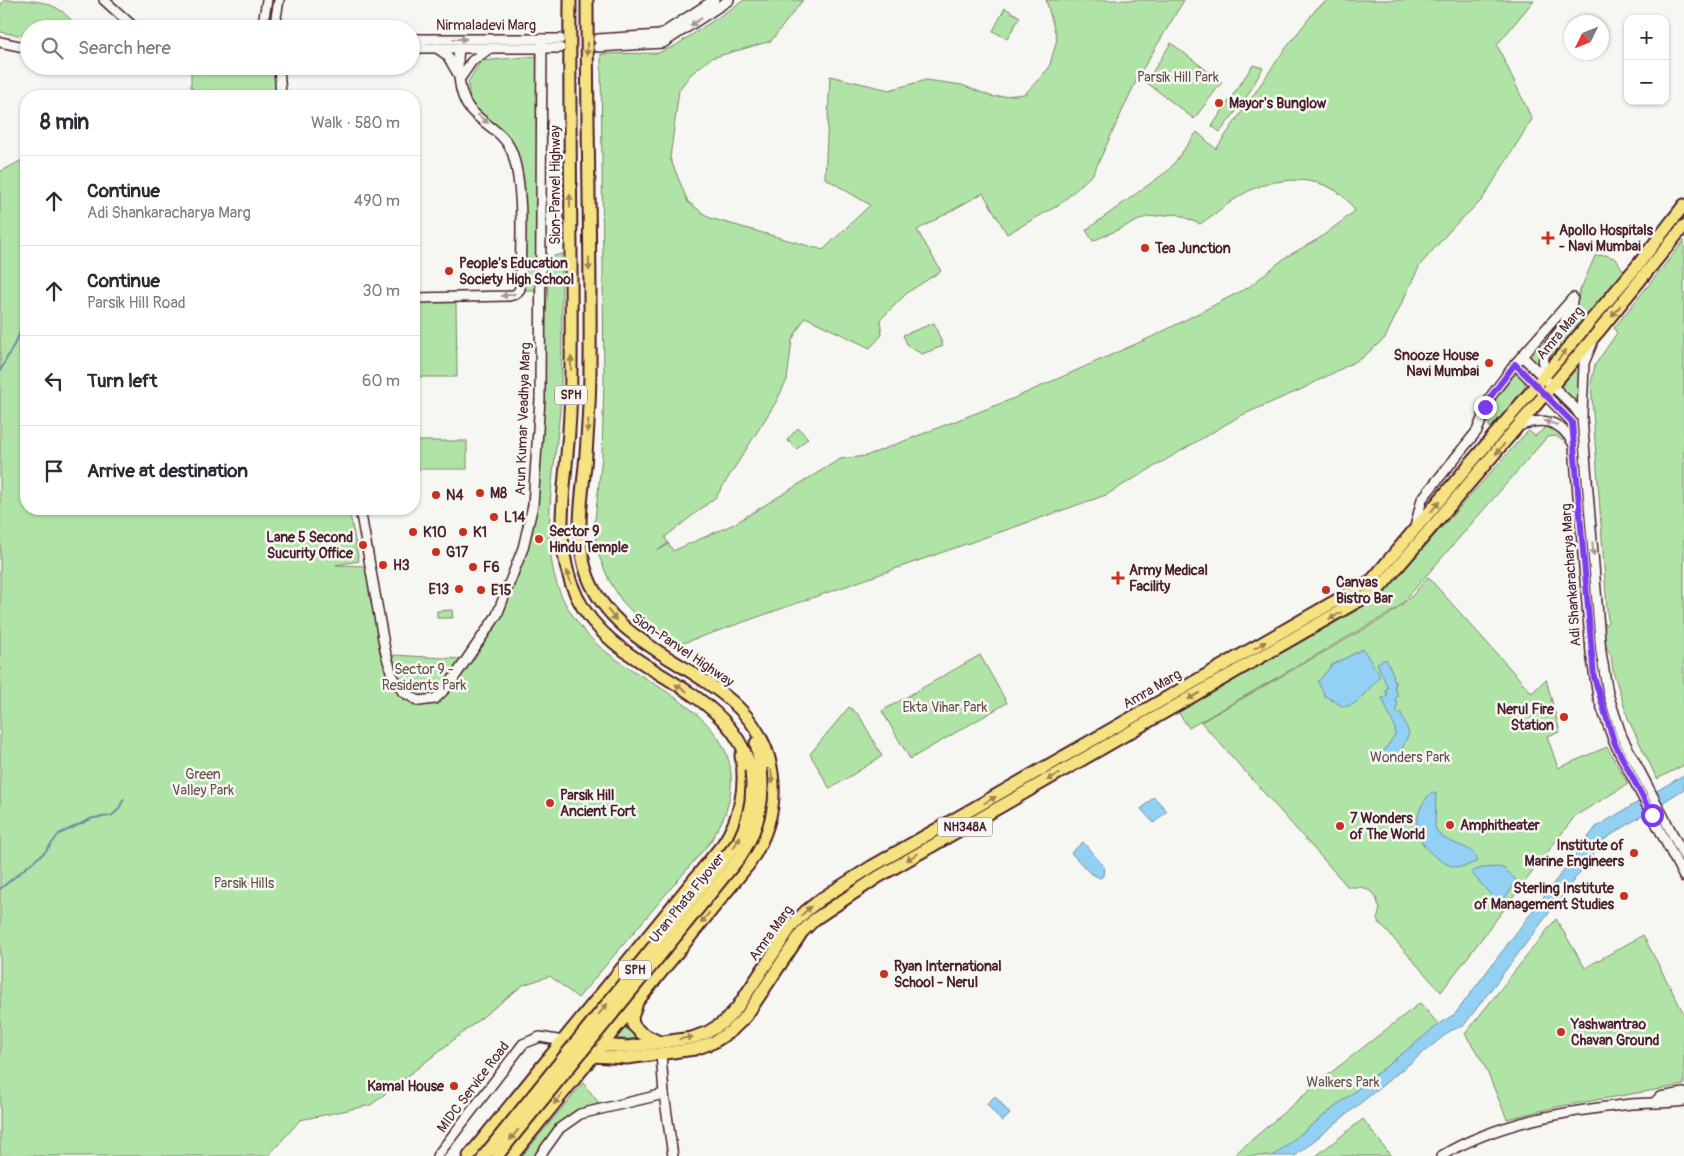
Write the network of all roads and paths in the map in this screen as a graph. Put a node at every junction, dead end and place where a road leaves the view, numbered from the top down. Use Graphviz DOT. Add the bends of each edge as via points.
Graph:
graph roads {
  1 [pos="104,0"];
  2 [pos="267,0"];
  3 [pos="279,0"];
  4 [pos="570,0"];
  5 [pos="587,0"];
  6 [pos="714,0"];
  7 [pos="729,0"];
  8 [pos="126,20"];
  9 [pos="264,20"];
  10 [pos="277,20"];
  11 [pos="420,39"];
  12 [pos="662,39"];
  13 [pos="0,42"];
  14 [pos="542,43"];
  15 [pos="560,43"];
  16 [pos="598,43"];
  17 [pos="20,46"];
  18 [pos="420,48"];
  19 [pos="437,48"];
  20 [pos="459,48"];
  21 [pos="490,48"];
  22 [pos="280,75"];
  23 [pos="460,78"];
  24 [pos="281,90"];
  25 [pos="1684,205"];
  26 [pos="1684,226"];
  27 [pos="420,298"];
  28 [pos="1598,332"];
  29 [pos="1522,356"];
  30 [pos="1515,364"];
  31 [pos="1540,381"];
  32 [pos="1549,389"];
  33 [pos="1582,418"];
  34 [pos="1519,426"];
  35 [pos="1575,446"];
  36 [pos="361,515"];
  37 [pos="1411,536"];
  38 [pos="734,704"];
  39 [pos="721,716"];
  40 [pos="756,770"];
  41 [pos="1684,856"];
  42 [pos="1684,877"];
  43 [pos="638,1000"];
  44 [pos="571,1031"];
  45 [pos="550,1037"];
  46 [pos="563,1041"];
  47 [pos="660,1042"];
  48 [pos="602,1045"];
  49 [pos="661,1054"];
  50 [pos="592,1056"];
  51 [pos="627,1058"];
  52 [pos="579,1073"];
  53 [pos="1684,1093"];
  54 [pos="664,1094"];
  55 [pos="1684,1101"];
  56 [pos="1654,1103"];
  57 [pos="438,1156"];
  58 [pos="470,1156"];
  59 [pos="484,1156"];
  60 [pos="497,1156"];
  61 [pos="512,1156"];
  62 [pos="540,1156"];
  63 [pos="673,1156"];
  64 [pos="1441,1156"];
  1 -- 8 [label="street"];
  2 -- 9 [label="street"];
  3 -- 10 [label="street"];
  39 -- 4 [label="highway, Sion-Panvel Highway / SPH, one-way" via="626,654 604,635 578,598 563,557 560,527 572,370"];
  5 -- 38 [label="highway, Sion-Panvel Highway / SPH, one-way" via="590,370 579,528 581,553 594,590 617,622 637,639 716,688"];
  6 -- 12 [label="street"];
  7 -- 12 [label="street, one-way"];
  11 -- 14 [label="street, Nirmaladevi Marg, one-way"];
  12 -- 16 [label="street"];
  13 -- 17 [label="street"];
  14 -- 15 [label="street, Nirmaladevi Marg"];
  14 -- 21 [label="street, Nirmaladevi Marg"];
  14 -- 36 [label="street, Arun Kumar Veadhya Marg" via="540,399 533,505 523,548 497,615 449,685 435,699 419,701 403,692 392,674"];
  18 -- 19 [label="street, Nirmaladevi Marg"];
  19 -- 20 [label="street, Nirmaladevi Marg"];
  19 -- 23 [label="street" via="451,60"];
  20 -- 21 [label="street, Nirmaladevi Marg"];
  20 -- 23 [label="street"];
  21 -- 23 [label="street" via="472,61"];
  22 -- 24 [label="street"];
  23 -- 27 [label="street, one-way" via="469,108 502,136 515,162 520,210 520,289 509,296"];
  31 -- 25 [label="highway, Amra Marg / NH348A, one-way"];
  26 -- 28 [label="highway, Amra Marg / NH348A, one-way"];
  28 -- 32 [label="highway, Amra Marg / NH348A"];
  28 -- 33 [label="street" via="1584,364"];
  29 -- 30 [label="street"];
  29 -- 31 [label="street"];
  29 -- 31 [label="street" via="1574,298 1565,321 1546,348"];
  30 -- 31 [label="street"];
  30 -- 37 [label="street" via="1491,396 1477,431 1422,499"];
  31 -- 32 [label="street, Adi Shankaracharya Marg"];
  37 -- 31 [label="highway, Amra Marg / NH348A, one-way"];
  32 -- 33 [label="street, Adi Shankaracharya Marg" via="1578,410"];
  32 -- 34 [label="highway, Amra Marg / NH348A"];
  32 -- 35 [label="street, Adi Shankaracharya Marg" via="1570,417"];
  33 -- 41 [label="street, Adi Shankaracharya Marg, one-way" via="1604,676 1622,737"];
  35 -- 34 [label="street, one-way" via="1556,423 1540,420"];
  34 -- 49 [label="highway, Amra Marg / NH348A, one-way" via="1380,589 829,908 802,932 746,1016 731,1031 695,1049"];
  35 -- 42 [label="street, Adi Shankaracharya Marg" via="1594,677 1614,742"];
  47 -- 37 [label="highway, Amra Marg / NH348A, one-way" via="692,1038 724,1022 737,1008 793,924 821,898 1361,588 1382,571"];
  38 -- 40 [label="highway, Uran Phata Flyover / SPH" via="752,735"];
  38 -- 43 [label="highway, one-way" via="758,733 772,768 774,793 767,830 749,864"];
  39 -- 40 [label="highway, Uran Phata Flyover / SPH"];
  39 -- 44 [label="highway" via="736,743 743,771 740,801 732,828 723,844"];
  59 -- 40 [label="highway, Uran Phata Flyover / SPH, one-way, bridge" via="735,846 750,813"];
  40 -- 60 [label="highway, Uran Phata Flyover / SPH, one-way, bridge" via="763,792 760,815 740,857"];
  43 -- 47 [label="highway" via="632,1017 633,1025 641,1033"];
  43 -- 48 [label="highway"];
  44 -- 45 [label="street"];
  44 -- 46 [label="highway"];
  44 -- 48 [label="highway, Amra Marg / NH348A"];
  45 -- 46 [label="street"];
  45 -- 57 [label="street, MIDC Service Road" via="534,1038 519,1048"];
  46 -- 50 [label="highway, Amra Marg / NH348A"];
  46 -- 58 [label="highway"];
  47 -- 48 [label="highway, Amra Marg / NH348A" via="627,1047"];
  48 -- 50 [label="highway"];
  49 -- 51 [label="highway, Amra Marg / NH348A"];
  49 -- 54 [label="street"];
  50 -- 51 [label="highway, Amra Marg / NH348A"];
  50 -- 52 [label="highway"];
  51 -- 52 [label="highway" via="599,1063"];
  52 -- 61 [label="highway, one-way"];
  53 -- 56 [label="street" via="1660,1097"];
  54 -- 62 [label="street" via="580,1114 560,1128"];
  54 -- 63 [label="street"];
  55 -- 56 [label="street" via="1662,1105"];
  56 -- 64 [label="street" via="1557,1115 1507,1126"];
}
